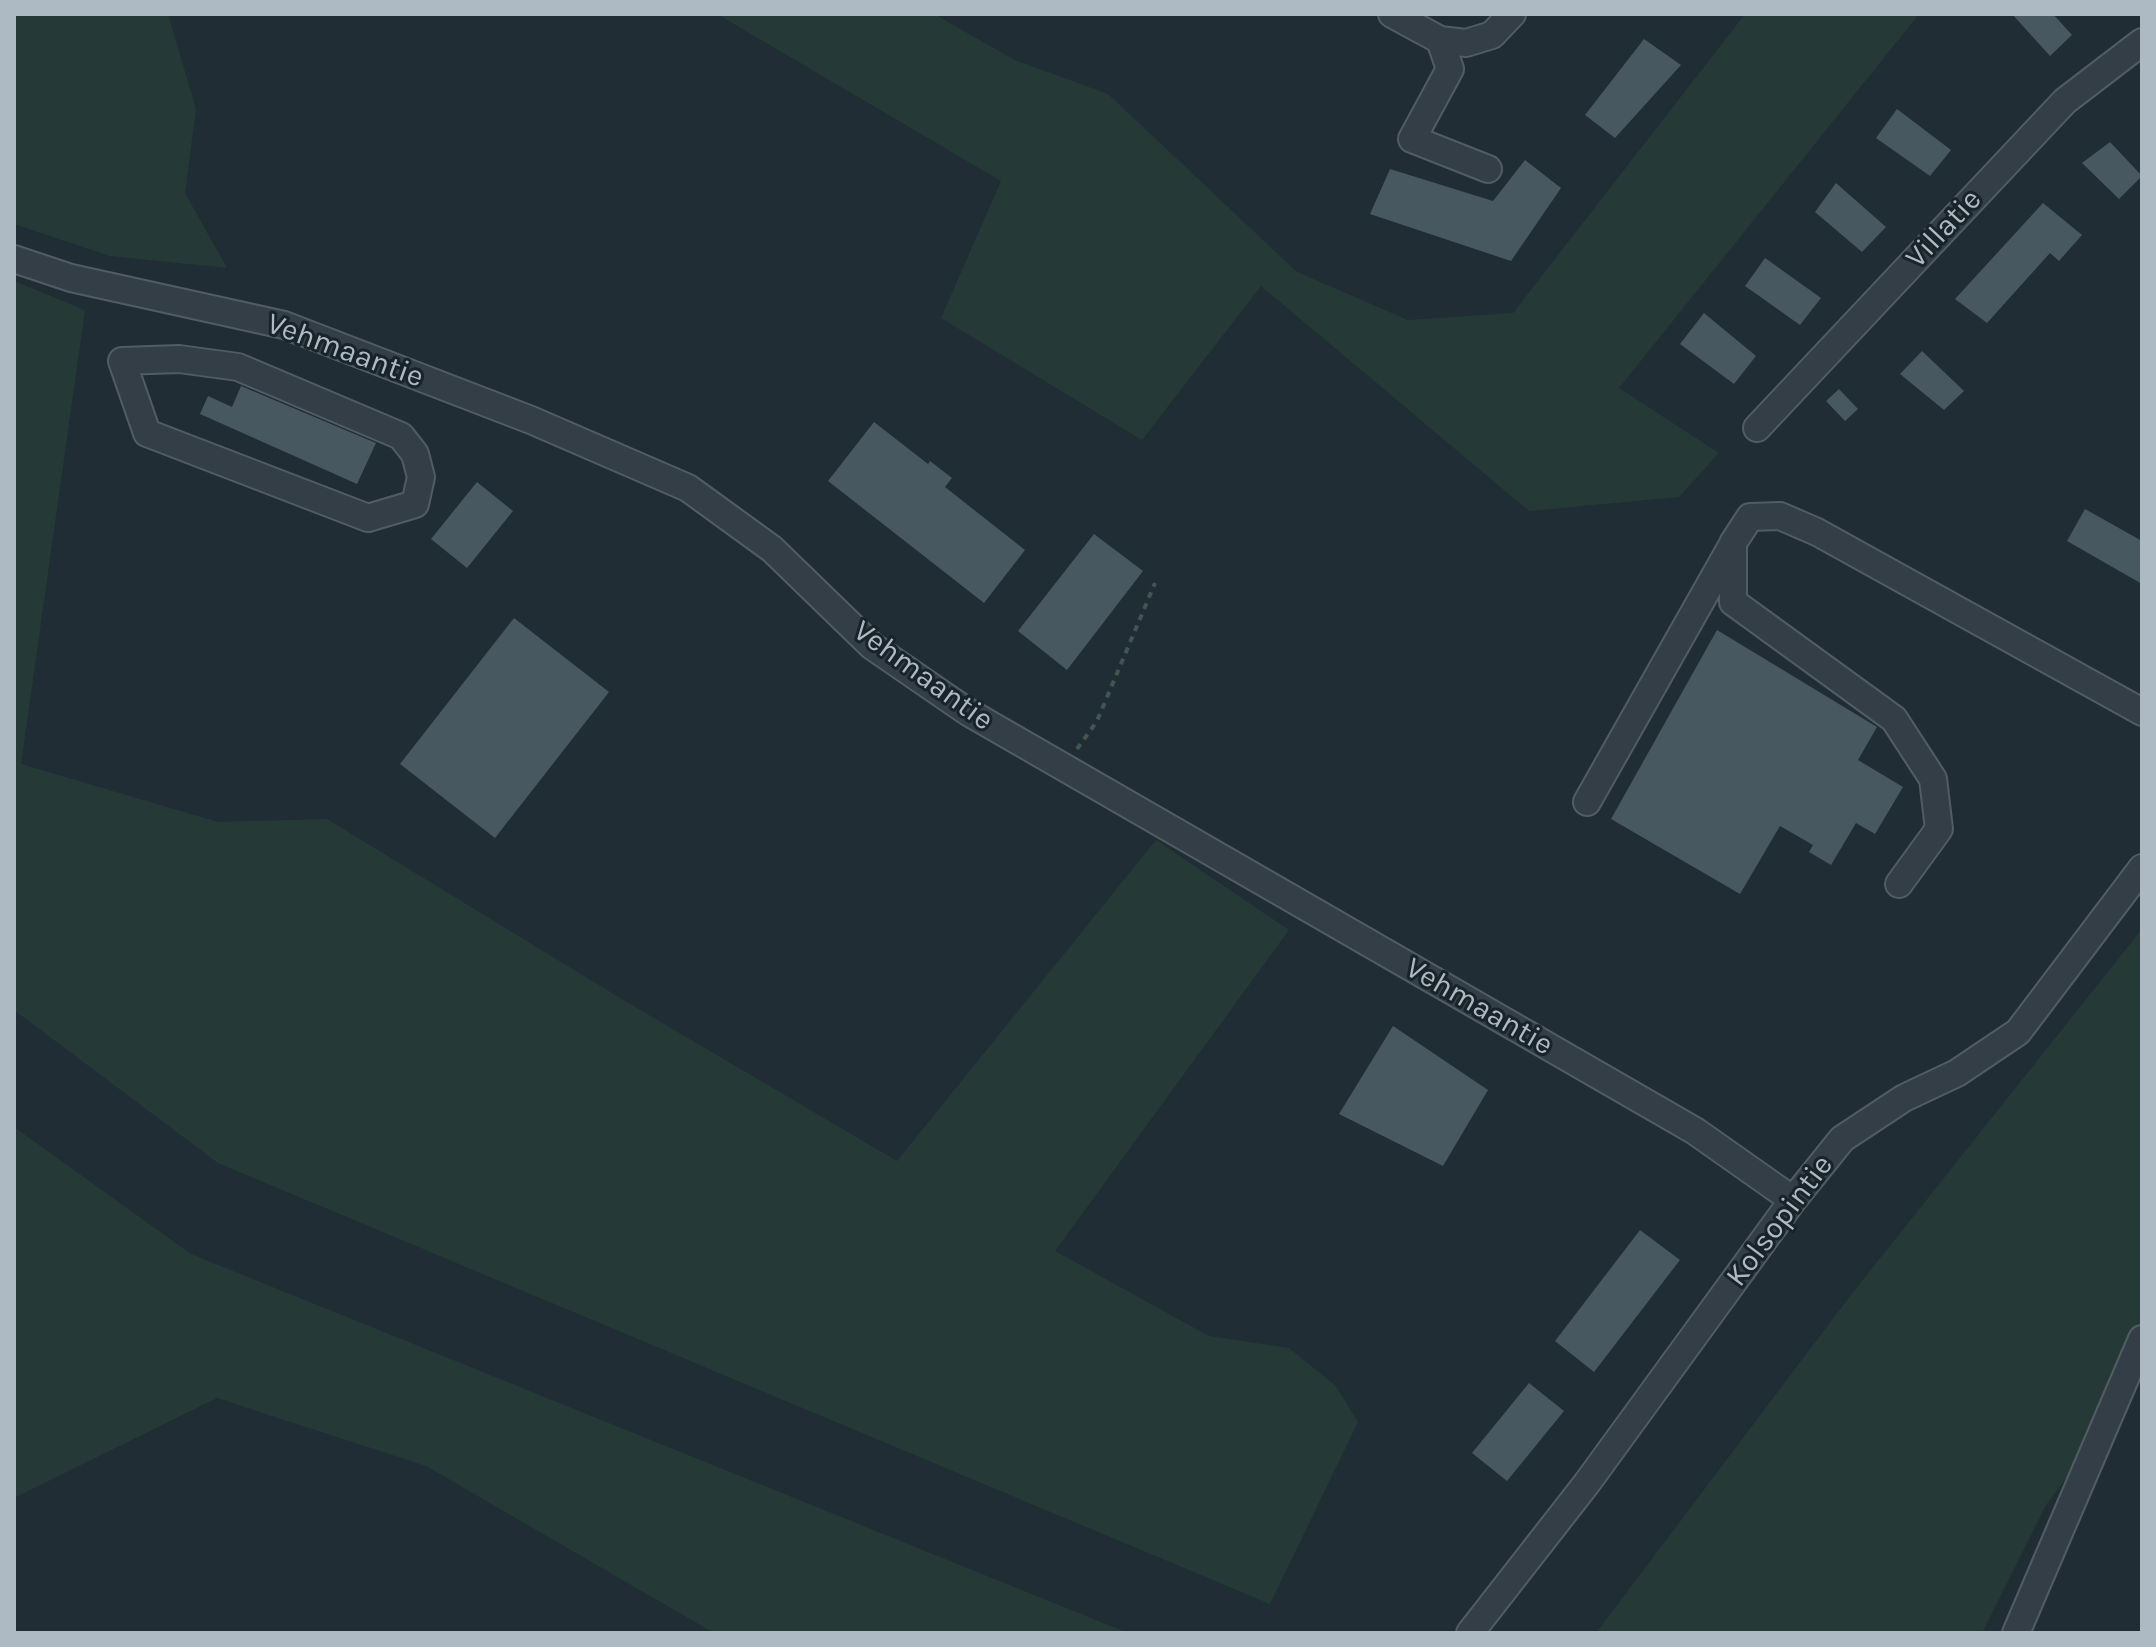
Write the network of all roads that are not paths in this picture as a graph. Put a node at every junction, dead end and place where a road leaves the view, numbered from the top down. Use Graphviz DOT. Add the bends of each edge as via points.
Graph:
graph roads {
  1 [pos="1512,14"];
  2 [pos="1398,17"];
  3 [pos="1438,27"];
  4 [pos="2142,42"];
  5 [pos="1488,169"];
  6 [pos="14,259"];
  7 [pos="1757,428"];
  8 [pos="401,436"];
  9 [pos="1733,543"];
  10 [pos="2142,712"];
  11 [pos="1587,802"];
  12 [pos="2142,868"];
  13 [pos="1899,884"];
  14 [pos="1793,1200"];
  15 [pos="2142,1339"];
  16 [pos="1470,1633"];
  17 [pos="2016,1633"];
  1 -- 3 [label="street" via="1492,35 1466,43"];
  2 -- 3 [label="street"];
  3 -- 5 [label="street" via="1450,69 1412,139"];
  4 -- 7 [label="street, Villatie" via="2065,101"];
  6 -- 14 [label="street, Vehmaantie" via="71,278 284,325 531,420 688,488 772,549 872,646 968,712 1695,1131"];
  8 -- 8 [label="street" via="415,454 421,477 415,504 368,518 147,433 122,361 179,359 238,367"];
  9 -- 10 [label="street" via="1750,517 1780,516 1886,568"];
  9 -- 11 [label="street"];
  9 -- 13 [label="street" via="1733,602 1894,719 1933,779 1939,829"];
  12 -- 14 [label="street, Kolsopintie" via="2018,1032 1842,1139"];
  14 -- 16 [label="street, Kolsopintie" via="1587,1483"];
  15 -- 17 [label="street"];
}
